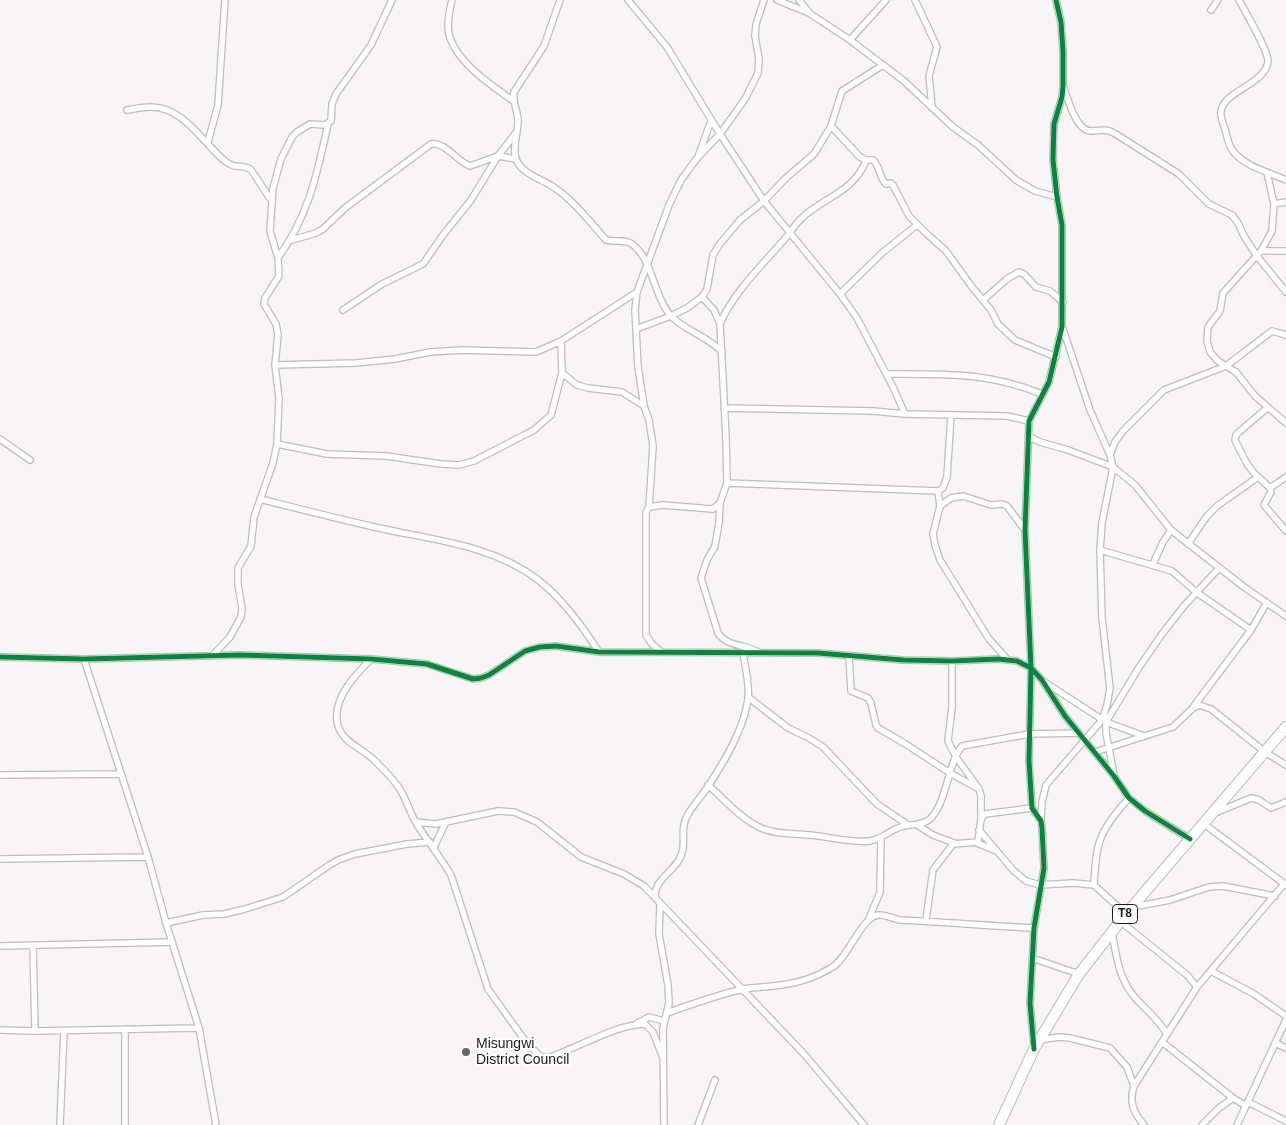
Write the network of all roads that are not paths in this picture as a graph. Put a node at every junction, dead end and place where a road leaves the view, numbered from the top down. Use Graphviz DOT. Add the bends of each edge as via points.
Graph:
graph roads {
  1 [pos="225,0"];
  2 [pos="392,0"];
  3 [pos="452,0"];
  4 [pos="560,0"];
  5 [pos="628,0"];
  6 [pos="764,0"];
  7 [pos="777,0"];
  8 [pos="799,0"];
  9 [pos="886,0"];
  10 [pos="915,0"];
  11 [pos="1056,0"];
  12 [pos="1218,0"];
  13 [pos="1239,0"];
  14 [pos="1210,10"];
  15 [pos="810,13"];
  16 [pos="850,40"];
  17 [pos="883,65"];
  18 [pos="1063,87"];
  19 [pos="512,100"];
  20 [pos="932,107"];
  21 [pos="127,110"];
  22 [pos="712,121"];
  23 [pos="328,124"];
  24 [pos="831,126"];
  25 [pos="515,134"];
  26 [pos="720,134"];
  27 [pos="208,142"];
  28 [pos="498,156"];
  29 [pos="698,157"];
  30 [pos="516,159"];
  31 [pos="866,160"];
  32 [pos="1267,173"];
  33 [pos="1286,180"];
  34 [pos="1057,197"];
  35 [pos="271,200"];
  36 [pos="764,201"];
  37 [pos="1286,202"];
  38 [pos="1274,204"];
  39 [pos="917,225"];
  40 [pos="790,233"];
  41 [pos="292,240"];
  42 [pos="1286,251"];
  43 [pos="1259,254"];
  44 [pos="278,258"];
  45 [pos="648,265"];
  46 [pos="637,292"];
  47 [pos="1286,292"];
  48 [pos="840,294"];
  49 [pos="702,297"];
  50 [pos="982,300"];
  51 [pos="1063,302"];
  52 [pos="343,310"];
  53 [pos="671,316"];
  54 [pos="720,324"];
  55 [pos="1062,327"];
  56 [pos="636,329"];
  57 [pos="1286,335"];
  58 [pos="561,341"];
  59 [pos="722,352"];
  60 [pos="1056,357"];
  61 [pos="275,365"];
  62 [pos="1226,366"];
  63 [pos="562,373"];
  64 [pos="886,374"];
  65 [pos="1042,394"];
  66 [pos="644,406"];
  67 [pos="724,408"];
  68 [pos="1267,408"];
  69 [pos="904,414"];
  70 [pos="951,414"];
  71 [pos="1275,415"];
  72 [pos="1286,416"];
  73 [pos="1029,421"];
  74 [pos="1286,423"];
  75 [pos="1028,436"];
  76 [pos="0,439"];
  77 [pos="277,444"];
  78 [pos="1110,455"];
  79 [pos="30,460"];
  80 [pos="1113,467"];
  81 [pos="1258,477"];
  82 [pos="1286,477"];
  83 [pos="727,483"];
  84 [pos="1270,488"];
  85 [pos="938,491"];
  86 [pos="260,499"];
  87 [pos="720,503"];
  88 [pos="940,506"];
  89 [pos="649,507"];
  90 [pos="1026,530"];
  91 [pos="1171,530"];
  92 [pos="1286,531"];
  93 [pos="1188,544"];
  94 [pos="1100,550"];
  95 [pos="1153,564"];
  96 [pos="1219,568"];
  97 [pos="1196,592"];
  98 [pos="1266,604"];
  99 [pos="1286,616"];
  100 [pos="1251,630"];
  101 [pos="660,651"];
  102 [pos="599,652"];
  103 [pos="743,653"];
  104 [pos="760,653"];
  105 [pos="212,656"];
  106 [pos="849,656"];
  107 [pos="0,657"];
  108 [pos="84,659"];
  109 [pos="371,659"];
  110 [pos="1008,660"];
  111 [pos="952,661"];
  112 [pos="1031,668"];
  113 [pos="1042,680"];
  114 [pos="748,697"];
  115 [pos="1193,708"];
  116 [pos="1104,721"];
  117 [pos="1286,727"];
  118 [pos="1078,733"];
  119 [pos="1029,734"];
  120 [pos="1144,736"];
  121 [pos="1085,742"];
  122 [pos="1108,747"];
  123 [pos="1095,752"];
  124 [pos="1265,752"];
  125 [pos="956,757"];
  126 [pos="1286,765"];
  127 [pos="950,773"];
  128 [pos="120,774"];
  129 [pos="0,775"];
  130 [pos="1114,776"];
  131 [pos="708,785"];
  132 [pos="979,789"];
  133 [pos="1128,798"];
  134 [pos="1286,802"];
  135 [pos="1032,808"];
  136 [pos="1212,814"];
  137 [pos="980,819"];
  138 [pos="416,822"];
  139 [pos="446,822"];
  140 [pos="1040,822"];
  141 [pos="1204,824"];
  142 [pos="908,825"];
  143 [pos="917,825"];
  144 [pos="979,830"];
  145 [pos="882,838"];
  146 [pos="1190,839"];
  147 [pos="954,843"];
  148 [pos="977,843"];
  149 [pos="432,844"];
  150 [pos="996,851"];
  151 [pos="148,857"];
  152 [pos="0,859"];
  153 [pos="1040,885"];
  154 [pos="1094,885"];
  155 [pos="1285,885"];
  156 [pos="1275,896"];
  157 [pos="655,897"];
  158 [pos="876,902"];
  159 [pos="660,903"];
  160 [pos="1126,914"];
  161 [pos="884,915"];
  162 [pos="926,920"];
  163 [pos="867,922"];
  164 [pos="166,923"];
  165 [pos="1034,928"];
  166 [pos="1112,932"];
  167 [pos="172,942"];
  168 [pos="0,946"];
  169 [pos="33,946"];
  170 [pos="1032,958"];
  171 [pos="1211,971"];
  172 [pos="1079,974"];
  173 [pos="1187,975"];
  174 [pos="1202,980"];
  175 [pos="1197,987"];
  176 [pos="742,990"];
  177 [pos="667,1013"];
  178 [pos="1286,1016"];
  179 [pos="1286,1020"];
  180 [pos="664,1021"];
  181 [pos="636,1024"];
  182 [pos="199,1028"];
  183 [pos="125,1029"];
  184 [pos="0,1030"];
  185 [pos="35,1031"];
  186 [pos="64,1031"];
  187 [pos="1167,1034"];
  188 [pos="1039,1040"];
  189 [pos="1162,1042"];
  190 [pos="1275,1042"];
  191 [pos="1286,1048"];
  192 [pos="1034,1049"];
  193 [pos="663,1058"];
  194 [pos="1144,1070"];
  195 [pos="1129,1071"];
  196 [pos="715,1080"];
  197 [pos="1134,1086"];
  198 [pos="1233,1098"];
  199 [pos="1247,1104"];
  200 [pos="859,1119"];
  201 [pos="1286,1121"];
  202 [pos="60,1125"];
  203 [pos="125,1125"];
  204 [pos="216,1125"];
  205 [pos="664,1125"];
  206 [pos="698,1125"];
  207 [pos="853,1125"];
  208 [pos="864,1125"];
  209 [pos="1000,1125"];
  210 [pos="1144,1125"];
  211 [pos="1202,1125"];
  212 [pos="1237,1125"];
  1 -- 27 [label="street" via="220,89"];
  2 -- 23 [label="street" via="371,45 336,94"];
  3 -- 19 [label="street" via="448,26 455,47 482,77"];
  4 -- 19 [label="street" via="544,46 519,81"];
  5 -- 22 [label="street" via="667,47"];
  6 -- 26 [label="street" via="755,36 758,73 745,99"];
  7 -- 15 [label="street"];
  8 -- 15 [label="street"];
  9 -- 16 [label="street"];
  10 -- 20 [label="street" via="937,47 929,76"];
  11 -- 18 [label="street" via="1061,22"];
  12 -- 14 [label="street"];
  13 -- 32 [label="street" via="1268,60 1259,77 1234,95 1221,110 1234,152"];
  15 -- 16 [label="street"];
  16 -- 17 [label="street"];
  17 -- 20 [label="street"];
  17 -- 24 [label="street" via="842,91"];
  18 -- 34 [label="street" via="1054,124"];
  18 -- 43 [label="street" via="1074,116 1085,130 1110,130 1179,174 1209,204 1236,219 1244,236"];
  19 -- 25 [label="street" via="518,118"];
  20 -- 34 [label="street" via="1016,180 1035,191"];
  21 -- 27 [label="street" via="164,108 175,113"];
  22 -- 26 [label="street"];
  22 -- 29 [label="street"];
  23 -- 35 [label="street" via="310,124 292,137 281,159"];
  23 -- 41 [label="street" via="305,212"];
  24 -- 31 [label="street"];
  24 -- 36 [label="street" via="814,154"];
  25 -- 28 [label="street"];
  25 -- 30 [label="street"];
  26 -- 29 [label="street"];
  26 -- 36 [label="street"];
  27 -- 35 [label="street" via="233,167 253,171"];
  28 -- 30 [label="street"];
  28 -- 41 [label="street" via="470,166 440,144 431,144 345,208 323,229"];
  28 -- 52 [label="street" via="427,261 382,284"];
  29 -- 45 [label="street" via="681,180 669,205"];
  30 -- 45 [label="street" via="523,170 571,200 606,240 634,245"];
  31 -- 39 [label="street" via="876,163 882,180 893,185"];
  31 -- 40 [label="street" via="852,183 807,213"];
  32 -- 33 [label="street"];
  32 -- 38 [label="street"];
  34 -- 51 [label="street" via="1062,224"];
  35 -- 44 [label="street" via="270,230"];
  36 -- 40 [label="street"];
  36 -- 49 [label="street" via="740,220 719,245 713,255 707,289"];
  37 -- 38 [label="street"];
  38 -- 43 [label="street" via="1274,225"];
  39 -- 48 [label="street" via="882,253"];
  39 -- 50 [label="street" via="946,251"];
  40 -- 48 [label="street"];
  40 -- 54 [label="street" via="734,298"];
  41 -- 44 [label="street"];
  42 -- 43 [label="street"];
  43 -- 47 [label="street"];
  43 -- 62 [label="street" via="1223,293 1220,311 1208,327 1210,352"];
  44 -- 61 [label="street" via="280,276 264,304 277,329"];
  45 -- 46 [label="street"];
  45 -- 53 [label="street"];
  46 -- 56 [label="street"];
  46 -- 58 [label="street"];
  48 -- 64 [label="street" via="857,318"];
  49 -- 53 [label="street"];
  49 -- 54 [label="street" via="714,310"];
  50 -- 51 [label="street" via="1019,272 1036,287 1050,291"];
  50 -- 60 [label="street" via="998,324 1015,340"];
  51 -- 55 [label="street"];
  53 -- 56 [label="street"];
  53 -- 59 [label="street" via="711,341"];
  54 -- 59 [label="street"];
  55 -- 60 [label="street"];
  55 -- 78 [label="street" via="1090,410"];
  56 -- 66 [label="street"];
  57 -- 62 [label="street" via="1272,331"];
  58 -- 61 [label="street" via="536,352 462,350 356,363"];
  58 -- 63 [label="street"];
  59 -- 67 [label="street"];
  60 -- 65 [label="street"];
  61 -- 77 [label="street" via="279,400"];
  62 -- 68 [label="street" via="1236,372"];
  62 -- 78 [label="street" via="1164,390 1123,431"];
  63 -- 66 [label="street" via="577,385 622,392"];
  63 -- 77 [label="street" via="554,407 546,421 486,455 459,465 386,456 327,454"];
  64 -- 65 [label="street" via="980,376"];
  64 -- 69 [label="street"];
  65 -- 73 [label="street"];
  66 -- 89 [label="street" via="653,446"];
  67 -- 69 [label="street"];
  67 -- 83 [label="street"];
  68 -- 71 [label="street"];
  68 -- 81 [label="street" via="1236,435 1235,440"];
  69 -- 70 [label="street"];
  70 -- 73 [label="street" via="1007,416"];
  70 -- 85 [label="street" via="946,477 943,488"];
  71 -- 72 [label="street"];
  71 -- 74 [label="street"];
  73 -- 75 [label="street"];
  75 -- 80 [label="street"];
  75 -- 90 [label="street"];
  76 -- 79 [label="street"];
  77 -- 86 [label="street"];
  78 -- 80 [label="street"];
  80 -- 91 [label="street" via="1135,485"];
  80 -- 94 [label="street"];
  81 -- 84 [label="street"];
  81 -- 93 [label="street" via="1207,516"];
  82 -- 84 [label="street"];
  83 -- 85 [label="street"];
  83 -- 87 [label="street"];
  84 -- 92 [label="street" via="1264,505"];
  85 -- 88 [label="street"];
  86 -- 102 [label="street" via="479,550 515,566 537,578 551,591"];
  86 -- 105 [label="street" via="254,517 251,546 238,568 241,616 230,637"];
  87 -- 89 [label="street" via="713,509"];
  87 -- 104 [label="street" via="715,546 701,578 722,639"];
  88 -- 90 [label="street" via="951,498 964,496 991,505 1002,504 1008,506"];
  88 -- 110 [label="street" via="933,534 940,560 988,639"];
  89 -- 101 [label="street" via="645,519 646,635"];
  90 -- 112 [label="street"];
  91 -- 93 [label="street"];
  91 -- 95 [label="street"];
  93 -- 96 [label="street"];
  94 -- 95 [label="street"];
  94 -- 116 [label="street" via="1102,618 1110,688"];
  95 -- 97 [label="street" via="1172,571"];
  96 -- 97 [label="street"];
  96 -- 98 [label="street"];
  97 -- 100 [label="street"];
  97 -- 116 [label="street" via="1172,621"];
  98 -- 99 [label="street"];
  98 -- 100 [label="street"];
  100 -- 115 [label="street"];
  101 -- 102 [label="street"];
  101 -- 103 [label="street"];
  102 -- 109 [label="street" via="540,647 525,651 489,675 473,679 427,664"];
  103 -- 104 [label="street"];
  103 -- 114 [label="street"];
  104 -- 106 [label="street"];
  105 -- 108 [label="street"];
  105 -- 109 [label="street"];
  106 -- 111 [label="street"];
  106 -- 127 [label="street" via="851,691 868,698 878,728"];
  107 -- 108 [label="street"];
  108 -- 128 [label="street"];
  109 -- 138 [label="street" via="344,693 336,710 337,723 349,742 373,758 395,783"];
  110 -- 111 [label="street"];
  110 -- 112 [label="street"];
  111 -- 125 [label="street" via="948,741"];
  112 -- 113 [label="street"];
  112 -- 119 [label="street"];
  113 -- 116 [label="street"];
  113 -- 118 [label="street"];
  114 -- 131 [label="street" via="734,738"];
  114 -- 142 [label="street" via="788,728 823,748 877,804"];
  115 -- 120 [label="street" via="1173,727"];
  115 -- 124 [label="street" via="1199,705 1211,708"];
  116 -- 120 [label="street"];
  116 -- 121 [label="street"];
  116 -- 122 [label="street"];
  117 -- 124 [label="highway, T8"];
  118 -- 119 [label="street"];
  118 -- 121 [label="street"];
  119 -- 125 [label="street" via="962,746"];
  119 -- 135 [label="street"];
  120 -- 122 [label="street"];
  121 -- 123 [label="street"];
  121 -- 140 [label="street" via="1046,785"];
  122 -- 123 [label="street"];
  122 -- 130 [label="street"];
  123 -- 130 [label="street"];
  124 -- 126 [label="street"];
  124 -- 136 [label="highway, T8"];
  125 -- 127 [label="street"];
  125 -- 132 [label="street"];
  127 -- 132 [label="street"];
  127 -- 143 [label="street" via="934,814"];
  128 -- 129 [label="street"];
  128 -- 151 [label="street"];
  130 -- 133 [label="street"];
  131 -- 145 [label="street" via="749,822 774,833 849,840"];
  131 -- 157 [label="street" via="686,817 683,852 657,885"];
  132 -- 137 [label="street"];
  133 -- 146 [label="street"];
  133 -- 154 [label="street" via="1102,832 1097,848"];
  134 -- 136 [label="street" via="1271,808 1252,798"];
  135 -- 137 [label="street" via="985,814"];
  135 -- 140 [label="street"];
  136 -- 141 [label="highway, T8"];
  137 -- 144 [label="street"];
  138 -- 139 [label="street"];
  138 -- 149 [label="street"];
  139 -- 149 [label="street"];
  139 -- 157 [label="street" via="498,811 522,814 581,857 624,874"];
  140 -- 153 [label="street" via="1044,868"];
  141 -- 146 [label="highway, T8"];
  141 -- 155 [label="street"];
  142 -- 143 [label="street"];
  142 -- 145 [label="street"];
  143 -- 147 [label="street"];
  144 -- 148 [label="street"];
  144 -- 150 [label="street"];
  145 -- 158 [label="street" via="880,892"];
  146 -- 160 [label="highway, T8"];
  147 -- 148 [label="street"];
  147 -- 162 [label="street" via="932,870"];
  148 -- 150 [label="street"];
  149 -- 164 [label="street" via="407,844 355,854 338,860 282,897 224,914"];
  149 -- 181 [label="street" via="451,876 488,990 534,1051 547,1058"];
  150 -- 153 [label="street" via="1022,878"];
  151 -- 152 [label="street"];
  151 -- 164 [label="street"];
  153 -- 154 [label="street"];
  153 -- 165 [label="street"];
  154 -- 160 [label="street"];
  155 -- 156 [label="street"];
  156 -- 160 [label="street" via="1223,886 1209,887"];
  156 -- 171 [label="street"];
  157 -- 159 [label="street"];
  158 -- 161 [label="street"];
  158 -- 163 [label="street"];
  159 -- 176 [label="street"];
  159 -- 177 [label="street" via="659,934 668,985"];
  160 -- 166 [label="highway, T8"];
  160 -- 173 [label="street"];
  161 -- 162 [label="street" via="893,919"];
  161 -- 163 [label="street" via="876,915"];
  162 -- 165 [label="street"];
  163 -- 176 [label="street" via="840,962 831,969 799,982"];
  164 -- 167 [label="street"];
  165 -- 170 [label="street"];
  166 -- 172 [label="highway, T8"];
  166 -- 187 [label="street" via="1125,984 1141,1005 1157,1018"];
  167 -- 169 [label="street"];
  167 -- 182 [label="street"];
  168 -- 169 [label="street"];
  169 -- 185 [label="street"];
  170 -- 172 [label="street"];
  170 -- 192 [label="street" via="1030,1003"];
  171 -- 174 [label="street"];
  171 -- 178 [label="street"];
  172 -- 188 [label="highway, T8"];
  173 -- 174 [label="street"];
  173 -- 175 [label="street"];
  174 -- 175 [label="street"];
  175 -- 187 [label="street"];
  176 -- 177 [label="street"];
  176 -- 200 [label="street" via="804,1054"];
  177 -- 180 [label="street"];
  179 -- 190 [label="street"];
  180 -- 181 [label="street" via="648,1017"];
  180 -- 193 [label="street"];
  181 -- 193 [label="street" via="650,1027"];
  182 -- 183 [label="street"];
  182 -- 204 [label="street"];
  183 -- 186 [label="street"];
  183 -- 203 [label="street"];
  184 -- 185 [label="street"];
  185 -- 186 [label="street"];
  186 -- 202 [label="street"];
  187 -- 189 [label="street"];
  188 -- 192 [label="highway, T8"];
  188 -- 195 [label="street" via="1070,1038 1110,1048"];
  189 -- 194 [label="street"];
  189 -- 198 [label="street"];
  190 -- 191 [label="street"];
  190 -- 199 [label="street"];
  192 -- 209 [label="highway, T8"];
  193 -- 205 [label="street"];
  194 -- 195 [label="street"];
  194 -- 197 [label="street"];
  195 -- 197 [label="street"];
  196 -- 206 [label="street"];
  197 -- 210 [label="street" via="1133,1109"];
  198 -- 199 [label="street"];
  198 -- 211 [label="street"];
  199 -- 201 [label="street"];
  199 -- 212 [label="street"];
  200 -- 207 [label="street"];
  200 -- 208 [label="street"];
}
